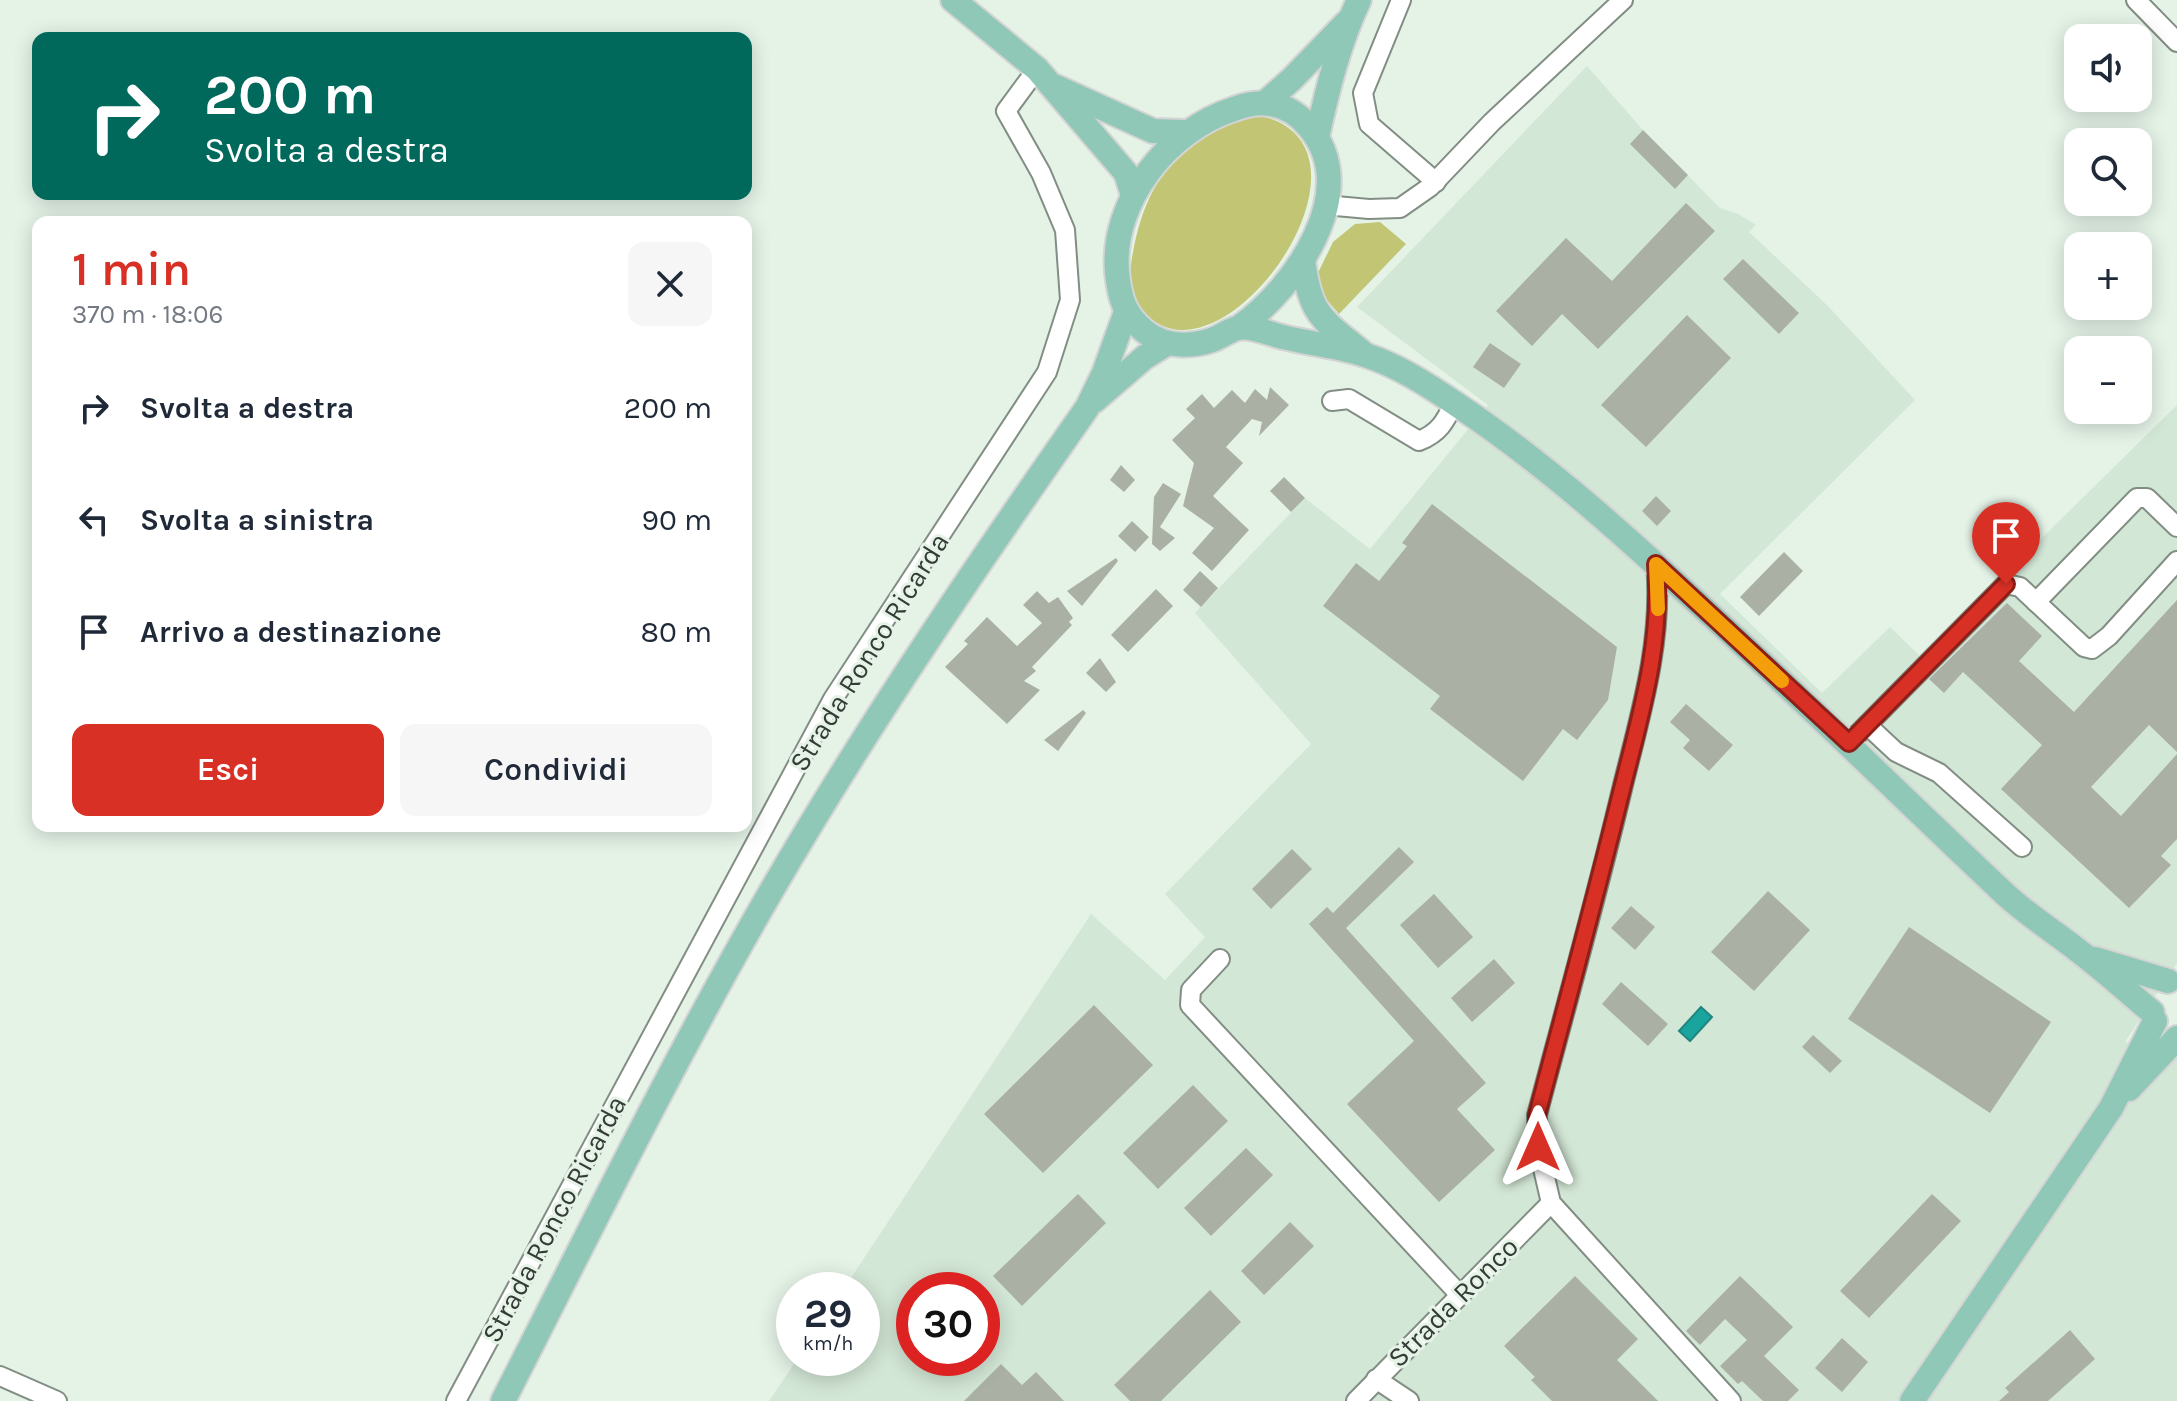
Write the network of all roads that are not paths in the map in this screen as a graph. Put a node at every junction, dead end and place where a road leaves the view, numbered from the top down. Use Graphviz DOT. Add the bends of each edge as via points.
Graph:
graph roads {
  1 [pos="953,0"];
  2 [pos="1401,0"];
  3 [pos="1623,0"];
  4 [pos="2136,0"];
  5 [pos="1355,9"];
  6 [pos="2177,42"];
  7 [pos="1044,77"];
  8 [pos="1266,102"];
  9 [pos="1185,132"];
  10 [pos="1317,137"];
  11 [pos="1436,182"];
  12 [pos="1133,195"];
  13 [pos="1325,205"];
  14 [pos="1303,260"];
  15 [pos="1126,312"];
  16 [pos="1241,326"];
  17 [pos="1166,344"];
  18 [pos="1365,355"];
  19 [pos="1332,401"];
  20 [pos="1454,403"];
  21 [pos="1087,408"];
  22 [pos="2177,527"];
  23 [pos="2177,561"];
  24 [pos="1656,564"];
  25 [pos="2036,602"];
  26 [pos="1867,725"];
  27 [pos="1849,743"];
  28 [pos="2022,847"];
  29 [pos="2085,956"];
  30 [pos="1220,959"];
  31 [pos="2173,980"];
  32 [pos="2153,1017"];
  33 [pos="2177,1037"];
  34 [pos="2111,1108"];
  35 [pos="1551,1203"];
  36 [pos="1460,1295"];
  37 [pos="0,1376"];
  38 [pos="1376,1379"];
  39 [pos="57,1401"];
  40 [pos="456,1401"];
  41 [pos="503,1401"];
  42 [pos="1356,1401"];
  43 [pos="1409,1401"];
  44 [pos="1731,1401"];
  45 [pos="1912,1401"];
  1 -- 7 [label="main road"];
  2 -- 11 [label="street" via="1363,93 1365,111 1369,124"];
  3 -- 11 [label="street"];
  4 -- 6 [label="street"];
  5 -- 8 [label="main road"];
  5 -- 10 [label="main road"];
  7 -- 9 [label="main road" via="1153,131"];
  7 -- 12 [label="main road" via="1126,173"];
  7 -- 40 [label="street, Strada Ronco Ricarda" via="1006,111 1065,230 1070,300 1047,372 833,699"];
  8 -- 9 [label="main road" via="1218,114"];
  8 -- 10 [label="main road" via="1286,108"];
  9 -- 12 [label="main road"];
  10 -- 13 [label="main road" via="1326,156"];
  11 -- 13 [label="street" via="1400,208"];
  12 -- 15 [label="main road" via="1116,261"];
  13 -- 14 [label="main road"];
  14 -- 16 [label="main road" via="1264,310"];
  14 -- 18 [label="main road" via="1311,303"];
  15 -- 17 [label="main road"];
  15 -- 21 [label="main road"];
  16 -- 17 [label="main road" via="1212,340"];
  16 -- 18 [label="main road"];
  17 -- 21 [label="main road"];
  18 -- 20 [label="main road"];
  19 -- 20 [label="street" via="1349,399 1419,441 1435,435"];
  20 -- 24 [label="main road" via="1574,492"];
  21 -- 41 [label="main road" via="949,606 774,886 690,1035"];
  22 -- 25 [label="street" via="2147,498 2137,498"];
  23 -- 25 [label="street" via="2092,649"];
  24 -- 27 [label="main road"];
  24 -- 35 [label="street" via="1654,653 1537,1115 1538,1147"];
  25 -- 26 [label="street" via="2020,587 2006,584"];
  26 -- 27 [label="street"];
  26 -- 28 [label="street" via="1896,752 1939,773"];
  27 -- 29 [label="main road" via="2011,900"];
  29 -- 31 [label="main road"];
  29 -- 32 [label="main road"];
  30 -- 36 [label="street" via="1191,990 1190,1005"];
  31 -- 32 [label="main road" via="2155,994"];
  32 -- 33 [label="main road"];
  32 -- 34 [label="main road"];
  33 -- 34 [label="main road"];
  34 -- 45 [label="main road"];
  35 -- 36 [label="street, Strada Ronco"];
  35 -- 44 [label="street"];
  36 -- 38 [label="street, Strada Ronco"];
  37 -- 39 [label="street"];
  38 -- 42 [label="street, Strada Ronco"];
  38 -- 43 [label="street"];
}
